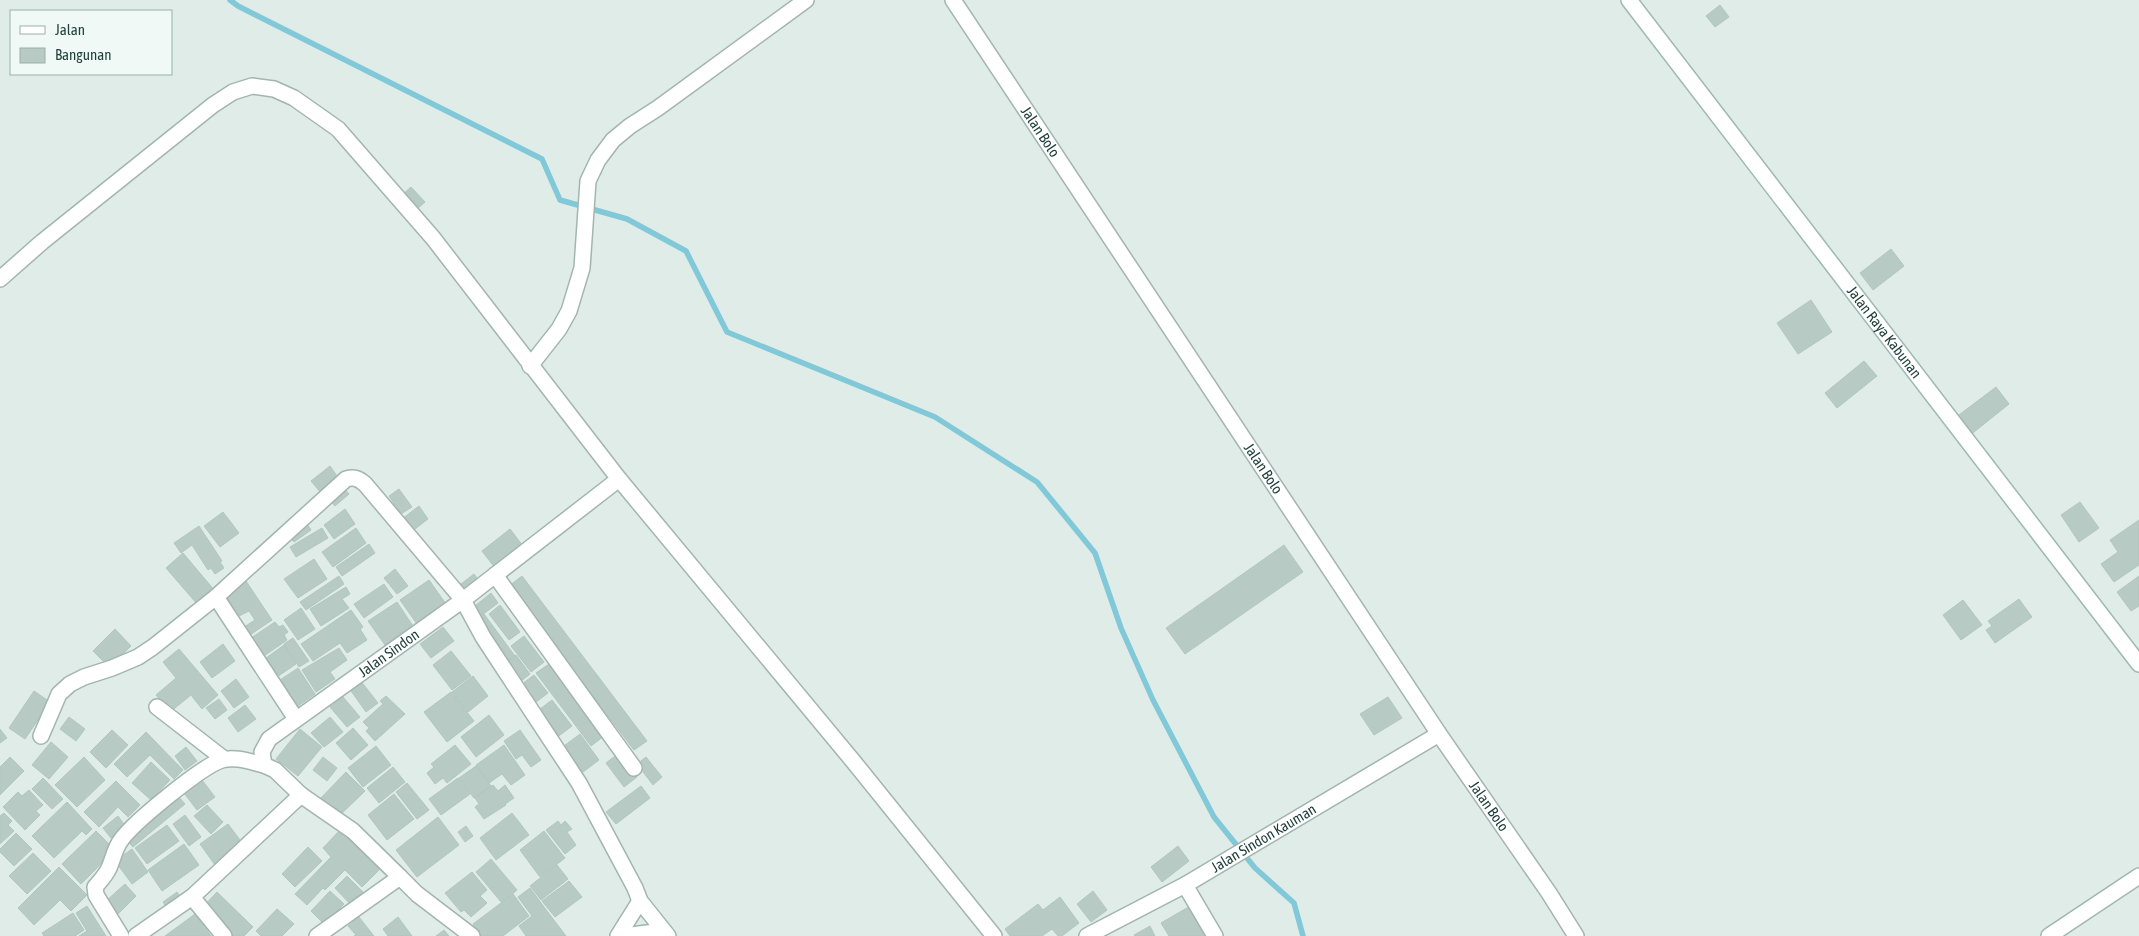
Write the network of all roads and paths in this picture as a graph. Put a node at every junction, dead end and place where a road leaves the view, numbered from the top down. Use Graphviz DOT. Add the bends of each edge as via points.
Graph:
graph roads {
  1 [pos="806,0"];
  2 [pos="953,0"];
  3 [pos="1629,0"];
  4 [pos="0,279"];
  5 [pos="530,366"];
  6 [pos="619,480"];
  7 [pos="494,575"];
  8 [pos="216,597"];
  9 [pos="463,600"];
  10 [pos="2139,664"];
  11 [pos="157,707"];
  12 [pos="296,719"];
  13 [pos="1439,734"];
  14 [pos="41,736"];
  15 [pos="224,759"];
  16 [pos="264,764"];
  17 [pos="634,768"];
  18 [pos="301,795"];
  19 [pos="2139,876"];
  20 [pos="400,877"];
  21 [pos="1185,885"];
  22 [pos="192,897"];
  23 [pos="640,901"];
  24 [pos="666,933"];
  25 [pos="121,936"];
  26 [pos="136,936"];
  27 [pos="224,936"];
  28 [pos="316,936"];
  29 [pos="472,936"];
  30 [pos="618,936"];
  31 [pos="623,936"];
  32 [pos="994,936"];
  33 [pos="1087,936"];
  34 [pos="1215,936"];
  35 [pos="1576,936"];
  36 [pos="2049,936"];
  1 -- 5 [label="street" via="613,140 588,181 582,268 569,311"];
  2 -- 13 [label="street, Jalan Bolo"];
  3 -- 10 [label="street, Jalan Raya Kabunan"];
  4 -- 5 [label="street" via="213,105 233,92 252,86 274,89 294,98 338,129 434,238"];
  5 -- 6 [label="street"];
  6 -- 7 [label="street, Jalan Sindon"];
  6 -- 32 [label="street"];
  7 -- 9 [label="street, Jalan Sindon"];
  7 -- 17 [label="street"];
  8 -- 9 [label="street" via="339,484 353,477 365,484"];
  8 -- 12 [label="street"];
  8 -- 14 [label="street" via="138,657 70,684 59,694"];
  9 -- 12 [label="street, Jalan Sindon"];
  9 -- 23 [label="street" via="483,637 580,783"];
  11 -- 15 [label="street"];
  12 -- 16 [label="street, Jalan Sindon" via="264,745"];
  13 -- 21 [label="street, Jalan Sindon Kauman"];
  13 -- 35 [label="street, Jalan Bolo"];
  15 -- 16 [label="street"];
  15 -- 25 [label="street" via="171,794 120,841 108,870 95,887 96,895"];
  16 -- 18 [label="street"];
  18 -- 20 [label="street" via="353,831"];
  18 -- 22 [label="street"];
  19 -- 36 [label="street"];
  20 -- 28 [label="street"];
  20 -- 29 [label="street"];
  21 -- 33 [label="street, Jalan Sindon Kauman"];
  21 -- 34 [label="street"];
  22 -- 26 [label="street"];
  22 -- 27 [label="street"];
  23 -- 24 [label="street"];
  23 -- 30 [label="street"];
  24 -- 31 [label="street"];
}
